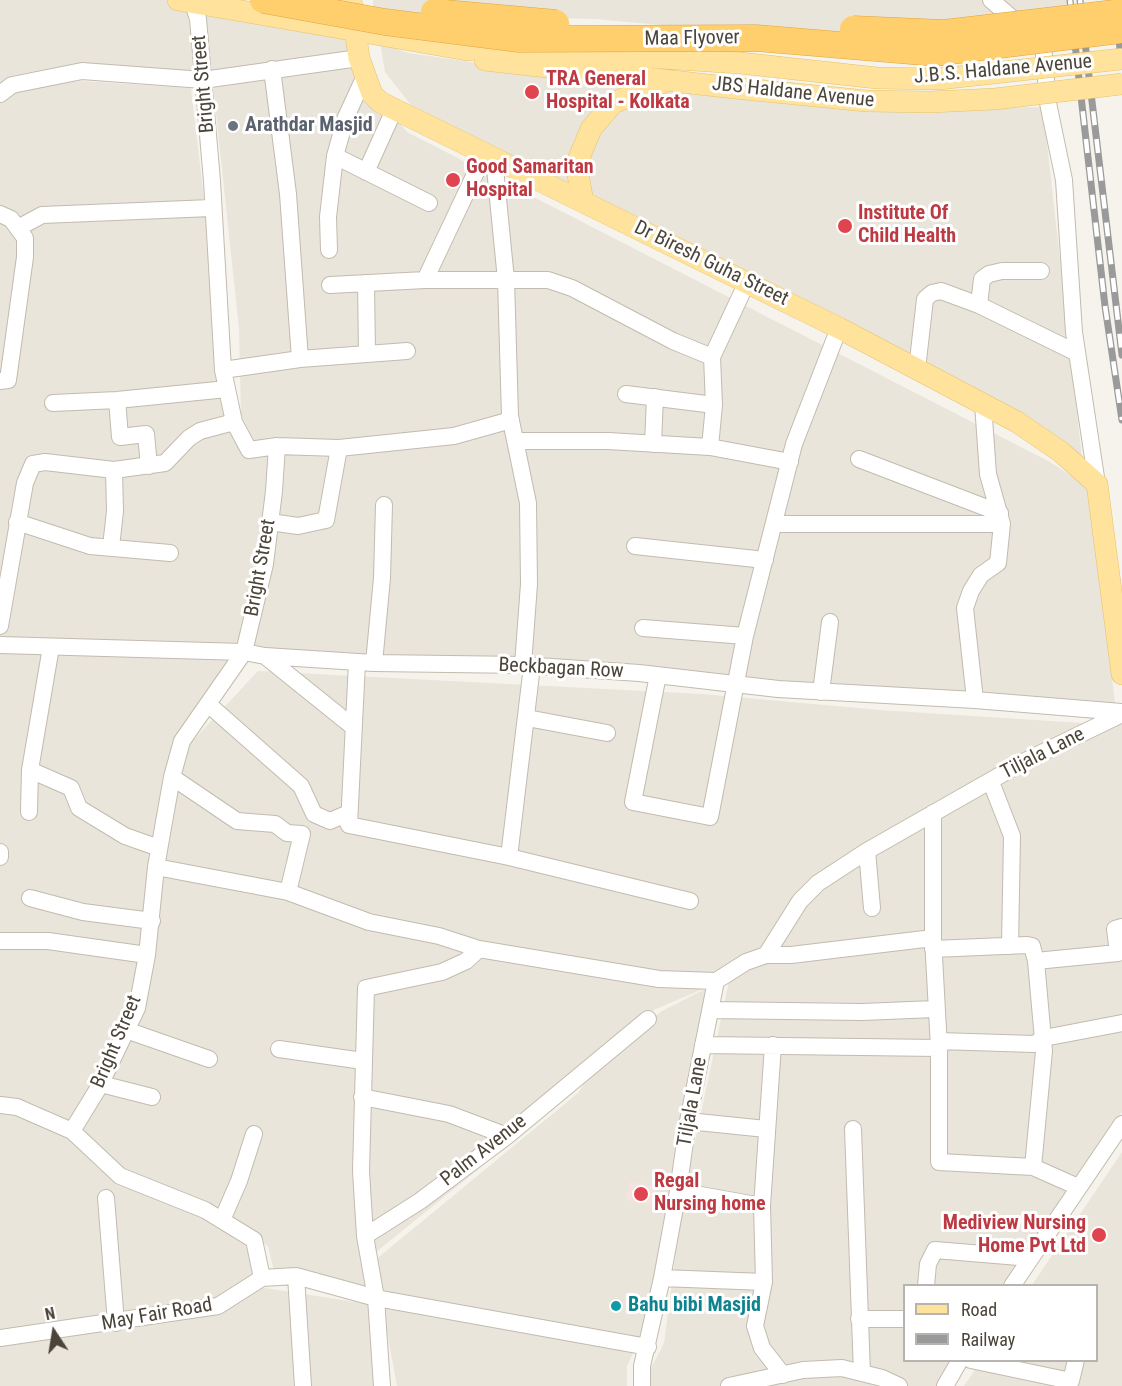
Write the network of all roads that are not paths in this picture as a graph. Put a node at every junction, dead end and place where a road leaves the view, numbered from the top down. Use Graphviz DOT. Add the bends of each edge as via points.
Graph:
graph roads {
  1 [pos="263,0"];
  2 [pos="341,0"];
  3 [pos="351,0"];
  4 [pos="991,0"];
  5 [pos="186,1"];
  6 [pos="1122,12"];
  7 [pos="1122,30"];
  8 [pos="354,31"];
  9 [pos="467,50"];
  10 [pos="1122,59"];
  11 [pos="740,63"];
  12 [pos="362,68"];
  13 [pos="272,69"];
  14 [pos="203,80"];
  15 [pos="671,80"];
  16 [pos="1122,84"];
  17 [pos="0,94"];
  18 [pos="394,110"];
  19 [pos="490,155"];
  20 [pos="334,156"];
  21 [pos="366,172"];
  22 [pos="583,201"];
  23 [pos="429,203"];
  24 [pos="212,208"];
  25 [pos="0,214"];
  26 [pos="18,228"];
  27 [pos="329,250"];
  28 [pos="1041,271"];
  29 [pos="425,280"];
  30 [pos="506,280"];
  31 [pos="747,282"];
  32 [pos="366,283"];
  33 [pos="330,285"];
  34 [pos="979,304"];
  35 [pos="839,328"];
  36 [pos="406,351"];
  37 [pos="1077,353"];
  38 [pos="367,354"];
  39 [pos="712,357"];
  40 [pos="300,359"];
  41 [pos="917,369"];
  42 [pos="224,370"];
  43 [pos="0,381"];
  44 [pos="227,389"];
  45 [pos="626,394"];
  46 [pos="655,397"];
  47 [pos="117,400"];
  48 [pos="53,403"];
  49 [pos="983,404"];
  50 [pos="714,405"];
  51 [pos="510,420"];
  52 [pos="234,422"];
  53 [pos="515,441"];
  54 [pos="653,444"];
  55 [pos="276,447"];
  56 [pos="710,447"];
  57 [pos="339,448"];
  58 [pos="859,459"];
  59 [pos="790,462"];
  60 [pos="149,466"];
  61 [pos="114,470"];
  62 [pos="1097,484"];
  63 [pos="384,505"];
  64 [pos="1001,519"];
  65 [pos="17,522"];
  66 [pos="270,522"];
  67 [pos="775,524"];
  68 [pos="635,546"];
  69 [pos="111,547"];
  70 [pos="170,553"];
  71 [pos="765,560"];
  72 [pos="6,561"];
  73 [pos="830,622"];
  74 [pos="0,626"];
  75 [pos="643,628"];
  76 [pos="745,636"];
  77 [pos="0,645"];
  78 [pos="51,647"];
  79 [pos="244,652"];
  80 [pos="265,656"];
  81 [pos="357,662"];
  82 [pos="374,663"];
  83 [pos="527,665"];
  84 [pos="1122,674"];
  85 [pos="658,675"];
  86 [pos="735,686"];
  87 [pos="821,692"];
  88 [pos="975,700"];
  89 [pos="208,704"];
  90 [pos="1122,713"];
  91 [pos="527,718"];
  92 [pos="352,726"];
  93 [pos="607,733"];
  94 [pos="30,770"];
  95 [pos="172,777"];
  96 [pos="991,782"];
  97 [pos="29,812"];
  98 [pos="933,813"];
  99 [pos="349,825"];
  100 [pos="159,848"];
  101 [pos="0,852"];
  102 [pos="867,852"];
  103 [pos="0,857"];
  104 [pos="509,857"];
  105 [pos="156,867"];
  106 [pos="288,892"];
  107 [pos="30,898"];
  108 [pos="690,902"];
  109 [pos="872,908"];
  110 [pos="152,921"];
  111 [pos="1122,927"];
  112 [pos="0,941"];
  113 [pos="933,944"];
  114 [pos="1010,946"];
  115 [pos="479,949"];
  116 [pos="766,955"];
  117 [pos="147,956"];
  118 [pos="1036,961"];
  119 [pos="716,981"];
  120 [pos="935,1009"];
  121 [pos="711,1010"];
  122 [pos="648,1019"];
  123 [pos="1122,1023"];
  124 [pos="126,1030"];
  125 [pos="1044,1038"];
  126 [pos="939,1044"];
  127 [pos="703,1045"];
  128 [pos="773,1045"];
  129 [pos="279,1049"];
  130 [pos="210,1059"];
  131 [pos="363,1061"];
  132 [pos="101,1084"];
  133 [pos="152,1097"];
  134 [pos="362,1097"];
  135 [pos="0,1105"];
  136 [pos="688,1121"];
  137 [pos="1122,1125"];
  138 [pos="766,1129"];
  139 [pos="853,1129"];
  140 [pos="72,1131"];
  141 [pos="254,1134"];
  142 [pos="507,1136"];
  143 [pos="1033,1167"];
  144 [pos="1078,1187"];
  145 [pos="678,1191"];
  146 [pos="106,1198"];
  147 [pos="762,1206"];
  148 [pos="222,1220"];
  149 [pos="365,1236"];
  150 [pos="1031,1258"];
  151 [pos="296,1276"];
  152 [pos="262,1278"];
  153 [pos="662,1278"];
  154 [pos="764,1282"];
  155 [pos="926,1284"];
  156 [pos="1013,1284"];
  157 [pos="376,1298"];
  158 [pos="859,1319"];
  159 [pos="903,1319"];
  160 [pos="116,1323"];
  161 [pos="0,1338"];
  162 [pos="648,1347"];
  163 [pos="959,1362"];
  164 [pos="980,1362"];
  165 [pos="1076,1362"];
  166 [pos="862,1373"];
  167 [pos="783,1374"];
  168 [pos="1071,1383"];
  169 [pos="303,1386"];
  170 [pos="382,1386"];
  171 [pos="642,1386"];
  172 [pos="729,1386"];
  173 [pos="899,1386"];
  174 [pos="945,1386"];
  1 -- 7 [label="highway, Maa Flyover, bridge" via="385,22 519,39 756,38 935,53"];
  2 -- 6 [label="highway, Maa Flyover, bridge" via="541,23 764,21 900,33 978,30"];
  3 -- 8 [label="main road, Dr Biresh Guha Street"];
  4 -- 37 [label="street" via="1043,45 1048,103 1064,180"];
  5 -- 8 [label="main road, JBS Haldane Avenue"];
  5 -- 14 [label="street, Bright Street" via="198,19"];
  8 -- 9 [label="main road, JBS Haldane Avenue"];
  8 -- 12 [label="main road, Dr Biresh Guha Street"];
  9 -- 11 [label="main road, JBS Haldane Avenue" via="490,47"];
  9 -- 15 [label="main road, JBS Haldane Avenue" via="484,60"];
  10 -- 11 [label="main road, J.B.S. Haldane Avenue, bridge" via="939,79 877,78"];
  12 -- 13 [label="street"];
  12 -- 18 [label="main road, Dr Biresh Guha Street" via="380,102"];
  12 -- 20 [label="street"];
  13 -- 14 [label="street"];
  13 -- 40 [label="street" via="288,194"];
  14 -- 17 [label="street" via="82,71 12,85"];
  14 -- 24 [label="street, Bright Street"];
  15 -- 16 [label="main road, JBS Haldane Avenue, bridge" via="867,101 929,102 995,99"];
  15 -- 22 [label="main road" via="613,103 591,129 576,165"];
  18 -- 19 [label="main road, Dr Biresh Guha Street"];
  18 -- 21 [label="street"];
  19 -- 22 [label="main road, Dr Biresh Guha Street"];
  19 -- 29 [label="street"];
  19 -- 30 [label="street"];
  20 -- 21 [label="street"];
  20 -- 27 [label="street"];
  21 -- 23 [label="street"];
  22 -- 31 [label="main road, Dr Biresh Guha Street"];
  24 -- 26 [label="street" via="42,215"];
  24 -- 42 [label="street, Bright Street"];
  25 -- 26 [label="street"];
  26 -- 43 [label="street" via="25,238 25,257 8,380"];
  28 -- 34 [label="street" via="989,274 982,279"];
  29 -- 30 [label="street"];
  29 -- 32 [label="street"];
  30 -- 39 [label="street" via="548,280 572,288"];
  30 -- 51 [label="street"];
  31 -- 35 [label="main road, Dr Biresh Guha Street"];
  31 -- 39 [label="street"];
  32 -- 33 [label="street"];
  32 -- 38 [label="street"];
  34 -- 37 [label="street"];
  34 -- 41 [label="street" via="941,291 925,299"];
  35 -- 41 [label="main road, Dr Biresh Guha Street"];
  35 -- 59 [label="street"];
  36 -- 38 [label="street"];
  37 -- 62 [label="street"];
  38 -- 40 [label="street"];
  39 -- 50 [label="street"];
  40 -- 42 [label="street"];
  41 -- 49 [label="main road, Dr Biresh Guha Street"];
  42 -- 44 [label="street, Bright Street"];
  44 -- 47 [label="street"];
  44 -- 52 [label="street, Bright Street"];
  45 -- 46 [label="street"];
  46 -- 50 [label="street"];
  46 -- 54 [label="street"];
  47 -- 48 [label="street"];
  47 -- 60 [label="street" via="120,437 146,434"];
  49 -- 62 [label="main road, Dr Biresh Guha Street" via="1061,452"];
  49 -- 64 [label="street" via="988,474"];
  50 -- 56 [label="street"];
  51 -- 53 [label="street"];
  51 -- 57 [label="street" via="454,436"];
  52 -- 55 [label="street, Bright Street" via="249,450"];
  52 -- 60 [label="street" via="200,431 165,463"];
  53 -- 54 [label="street"];
  53 -- 83 [label="street" via="528,503"];
  54 -- 56 [label="street"];
  55 -- 57 [label="street"];
  55 -- 66 [label="street, Bright Street"];
  56 -- 59 [label="street"];
  57 -- 66 [label="street" via="326,520 298,526"];
  58 -- 64 [label="street"];
  59 -- 67 [label="street"];
  60 -- 61 [label="street"];
  61 -- 65 [label="street" via="33,464"];
  61 -- 69 [label="street"];
  62 -- 84 [label="main road"];
  63 -- 82 [label="street"];
  64 -- 67 [label="street"];
  64 -- 88 [label="street" via="998,563 981,575 965,608"];
  65 -- 69 [label="street" via="90,546"];
  65 -- 72 [label="street"];
  66 -- 79 [label="street, Bright Street" via="265,564"];
  67 -- 71 [label="street"];
  68 -- 71 [label="street"];
  69 -- 70 [label="street"];
  71 -- 76 [label="street"];
  72 -- 74 [label="street"];
  73 -- 87 [label="street"];
  75 -- 76 [label="street"];
  76 -- 86 [label="street"];
  77 -- 78 [label="street, Beckbagan Row"];
  78 -- 79 [label="street, Beckbagan Row"];
  78 -- 94 [label="street"];
  79 -- 80 [label="street, Beckbagan Row"];
  79 -- 89 [label="street, Bright Street"];
  80 -- 81 [label="street, Beckbagan Row"];
  80 -- 92 [label="street"];
  81 -- 82 [label="street, Beckbagan Row"];
  81 -- 92 [label="street"];
  82 -- 83 [label="street, Beckbagan Row"];
  83 -- 85 [label="street, Beckbagan Row"];
  83 -- 91 [label="street"];
  85 -- 86 [label="street, Beckbagan Row"];
  85 -- 86 [label="street" via="633,802 710,817"];
  86 -- 87 [label="street, Beckbagan Row"];
  87 -- 88 [label="street, Beckbagan Row"];
  88 -- 90 [label="street, Beckbagan Row"];
  89 -- 95 [label="street, Bright Street" via="182,741"];
  89 -- 99 [label="street" via="301,786 314,814 330,821 344,815"];
  90 -- 96 [label="street, Tiljala Lane"];
  91 -- 93 [label="street"];
  91 -- 104 [label="street"];
  92 -- 99 [label="street"];
  94 -- 97 [label="street"];
  94 -- 100 [label="street" via="71,788 79,808 125,836"];
  95 -- 100 [label="street, Bright Street"];
  95 -- 106 [label="street" via="237,821 275,824 287,833 302,834"];
  96 -- 98 [label="street, Tiljala Lane"];
  96 -- 114 [label="street" via="1012,836"];
  98 -- 102 [label="street, Tiljala Lane"];
  98 -- 113 [label="street"];
  99 -- 104 [label="street"];
  100 -- 105 [label="street, Bright Street"];
  101 -- 103 [label="street"];
  102 -- 109 [label="street"];
  102 -- 116 [label="street, Tiljala Lane" via="818,883 800,901"];
  104 -- 108 [label="street"];
  105 -- 106 [label="street"];
  105 -- 110 [label="street, Bright Street"];
  106 -- 115 [label="street" via="369,922 439,936"];
  107 -- 110 [label="street" via="83,912"];
  110 -- 117 [label="street, Bright Street"];
  111 -- 118 [label="street" via="1116,929 1118,953"];
  112 -- 117 [label="street" via="48,941"];
  113 -- 114 [label="street"];
  113 -- 116 [label="street"];
  113 -- 120 [label="street"];
  114 -- 118 [label="street" via="1032,946"];
  115 -- 119 [label="street" via="659,979"];
  115 -- 131 [label="street" via="466,961 442,972 366,988"];
  116 -- 119 [label="street" via="746,962"];
  117 -- 124 [label="street, Bright Street" via="136,1008"];
  118 -- 125 [label="street"];
  119 -- 121 [label="street, Tiljala Lane"];
  120 -- 121 [label="street"];
  120 -- 126 [label="street"];
  121 -- 127 [label="street, Tiljala Lane"];
  122 -- 142 [label="street, Palm Avenue"];
  123 -- 125 [label="street"];
  124 -- 130 [label="street"];
  124 -- 132 [label="street, Bright Street"];
  125 -- 126 [label="street" via="1034,1044"];
  125 -- 143 [label="street"];
  126 -- 128 [label="street"];
  126 -- 143 [label="street" via="939,1162"];
  127 -- 128 [label="street"];
  127 -- 136 [label="street, Tiljala Lane"];
  128 -- 138 [label="street"];
  129 -- 131 [label="street"];
  131 -- 134 [label="street"];
  132 -- 133 [label="street"];
  132 -- 140 [label="street, Bright Street"];
  134 -- 142 [label="street" via="449,1114"];
  134 -- 149 [label="street" via="360,1172"];
  135 -- 140 [label="street" via="17,1107"];
  136 -- 138 [label="street"];
  136 -- 145 [label="street, Tiljala Lane"];
  137 -- 144 [label="street"];
  138 -- 147 [label="street"];
  139 -- 158 [label="street"];
  140 -- 148 [label="street" via="120,1176"];
  141 -- 148 [label="street"];
  142 -- 149 [label="street, Palm Avenue"];
  143 -- 144 [label="street"];
  144 -- 150 [label="street"];
  145 -- 147 [label="street"];
  145 -- 153 [label="street, Tiljala Lane"];
  146 -- 160 [label="street"];
  147 -- 154 [label="street"];
  148 -- 152 [label="street" via="254,1240"];
  149 -- 157 [label="street"];
  150 -- 155 [label="street" via="935,1250 928,1264"];
  150 -- 156 [label="street"];
  151 -- 152 [label="street, May Fair Road"];
  151 -- 157 [label="street, May Fair Road"];
  151 -- 169 [label="street"];
  152 -- 160 [label="street, May Fair Road" via="218,1306"];
  153 -- 154 [label="street"];
  153 -- 162 [label="street, Tiljala Lane"];
  154 -- 167 [label="street" via="755,1326 757,1337"];
  157 -- 162 [label="street, May Fair Road"];
  157 -- 170 [label="street"];
  158 -- 159 [label="street"];
  158 -- 166 [label="street"];
  160 -- 161 [label="street, May Fair Road"];
  162 -- 171 [label="street, Tiljala Lane" via="642,1366"];
  163 -- 174 [label="street"];
  164 -- 168 [label="street"];
  165 -- 168 [label="street"];
  166 -- 167 [label="street" via="842,1368"];
  166 -- 173 [label="street"];
  167 -- 172 [label="street"];
}
